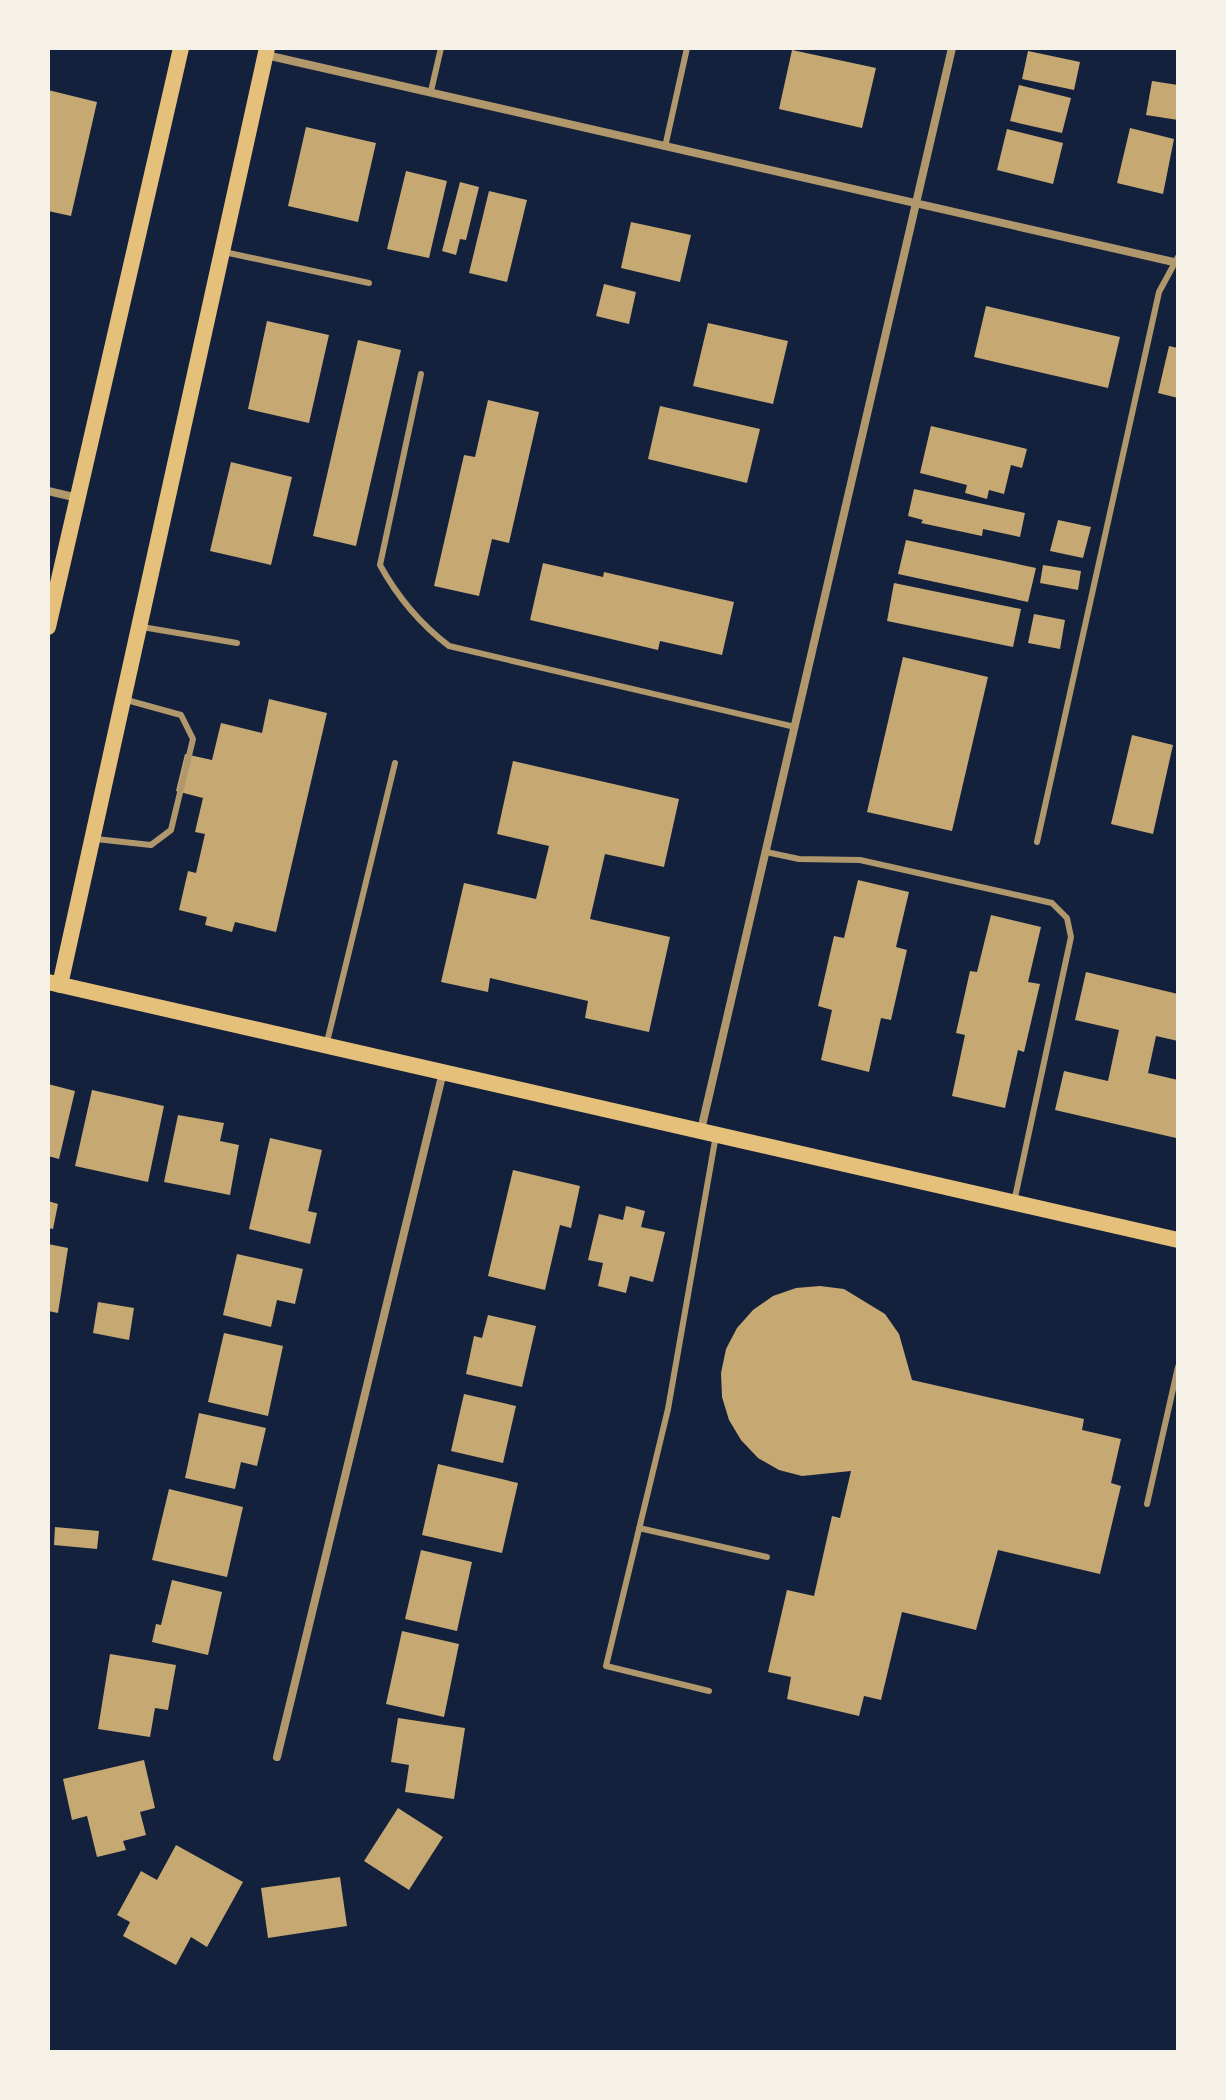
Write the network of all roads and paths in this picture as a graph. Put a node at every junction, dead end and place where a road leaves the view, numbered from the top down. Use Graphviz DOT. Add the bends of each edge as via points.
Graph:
graph roads {
  1 [pos="181,48"];
  2 [pos="441,48"];
  3 [pos="687,48"];
  4 [pos="952,48"];
  5 [pos="266,52"];
  6 [pos="431,91"];
  7 [pos="665,147"];
  8 [pos="916,203"];
  9 [pos="223,252"];
  10 [pos="1177,261"];
  11 [pos="369,283"];
  12 [pos="421,374"];
  13 [pos="48,491"];
  14 [pos="78,498"];
  15 [pos="48,627"];
  16 [pos="137,627"];
  17 [pos="237,643"];
  18 [pos="122,699"];
  19 [pos="795,727"];
  20 [pos="395,763"];
  21 [pos="92,838"];
  22 [pos="1037,842"];
  23 [pos="766,852"];
  24 [pos="54,984"];
  25 [pos="326,1046"];
  26 [pos="443,1072"];
  27 [pos="708,1133"];
  28 [pos="1014,1202"];
  29 [pos="1178,1240"];
  30 [pos="1178,1367"];
  31 [pos="1147,1504"];
  32 [pos="639,1528"];
  33 [pos="767,1557"];
  34 [pos="709,1691"];
  35 [pos="277,1757"];
  1 -- 14 [label="main road"];
  2 -- 6 [label="lane"];
  3 -- 7 [label="lane"];
  4 -- 8 [label="street"];
  5 -- 6 [label="street"];
  5 -- 9 [label="main road"];
  6 -- 7 [label="street"];
  7 -- 8 [label="street"];
  8 -- 10 [label="street"];
  8 -- 19 [label="street"];
  9 -- 11 [label="lane"];
  9 -- 16 [label="main road"];
  10 -- 22 [label="lane" via="1159,292"];
  12 -- 19 [label="lane" via="380,565 396,595 427,629 449,646"];
  13 -- 14 [label="street"];
  14 -- 15 [label="main road"];
  16 -- 17 [label="lane"];
  16 -- 18 [label="main road"];
  18 -- 21 [label="main road"];
  18 -- 21 [label="lane" via="181,715 193,739 171,830 151,845"];
  19 -- 23 [label="street"];
  20 -- 25 [label="lane"];
  21 -- 24 [label="main road"];
  23 -- 27 [label="street"];
  23 -- 28 [label="lane" via="799,859 860,860 1052,903 1067,918 1071,937"];
  24 -- 25 [label="main road"];
  25 -- 26 [label="main road"];
  26 -- 27 [label="main road"];
  26 -- 35 [label="street"];
  27 -- 28 [label="main road"];
  27 -- 32 [label="lane" via="668,1409"];
  28 -- 29 [label="main road"];
  30 -- 31 [label="lane"];
  32 -- 33 [label="lane"];
  32 -- 34 [label="lane" via="606,1666"];
}
